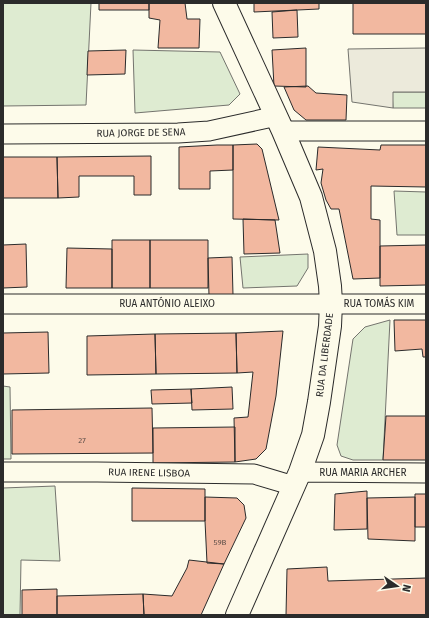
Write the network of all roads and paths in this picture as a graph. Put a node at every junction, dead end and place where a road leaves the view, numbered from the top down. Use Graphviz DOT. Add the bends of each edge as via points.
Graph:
graph roads {
  1 [pos="224,3"];
  2 [pos="280,124"];
  3 [pos="426,131"];
  4 [pos="3,134"];
  5 [pos="331,303"];
  6 [pos="3,304"];
  7 [pos="426,304"];
  8 [pos="3,472"];
  9 [pos="426,473"];
  10 [pos="297,479"];
  11 [pos="237,615"];
  1 -- 2 [label="street, RUA DA LIBERDADE"];
  2 -- 3 [label="street, RUA JORGE DE SENA"];
  2 -- 4 [label="street, RUA JORGE DE SENA" via="178,133"];
  2 -- 5 [label="street, RUA DA LIBERDADE" via="311,197 325,251"];
  5 -- 6 [label="street, RUA ANTÓNIO ALEIXO"];
  5 -- 7 [label="street, RUA TOMÁS KIM"];
  5 -- 10 [label="street, RUA DA LIBERDADE" via="330,326 313,435"];
  8 -- 10 [label="street, RUA IRENE LISBOA" via="254,474"];
  9 -- 10 [label="street, RUA MARIA ARCHER"];
  10 -- 11 [label="street, RUA DA LIBERDADE"];
}
